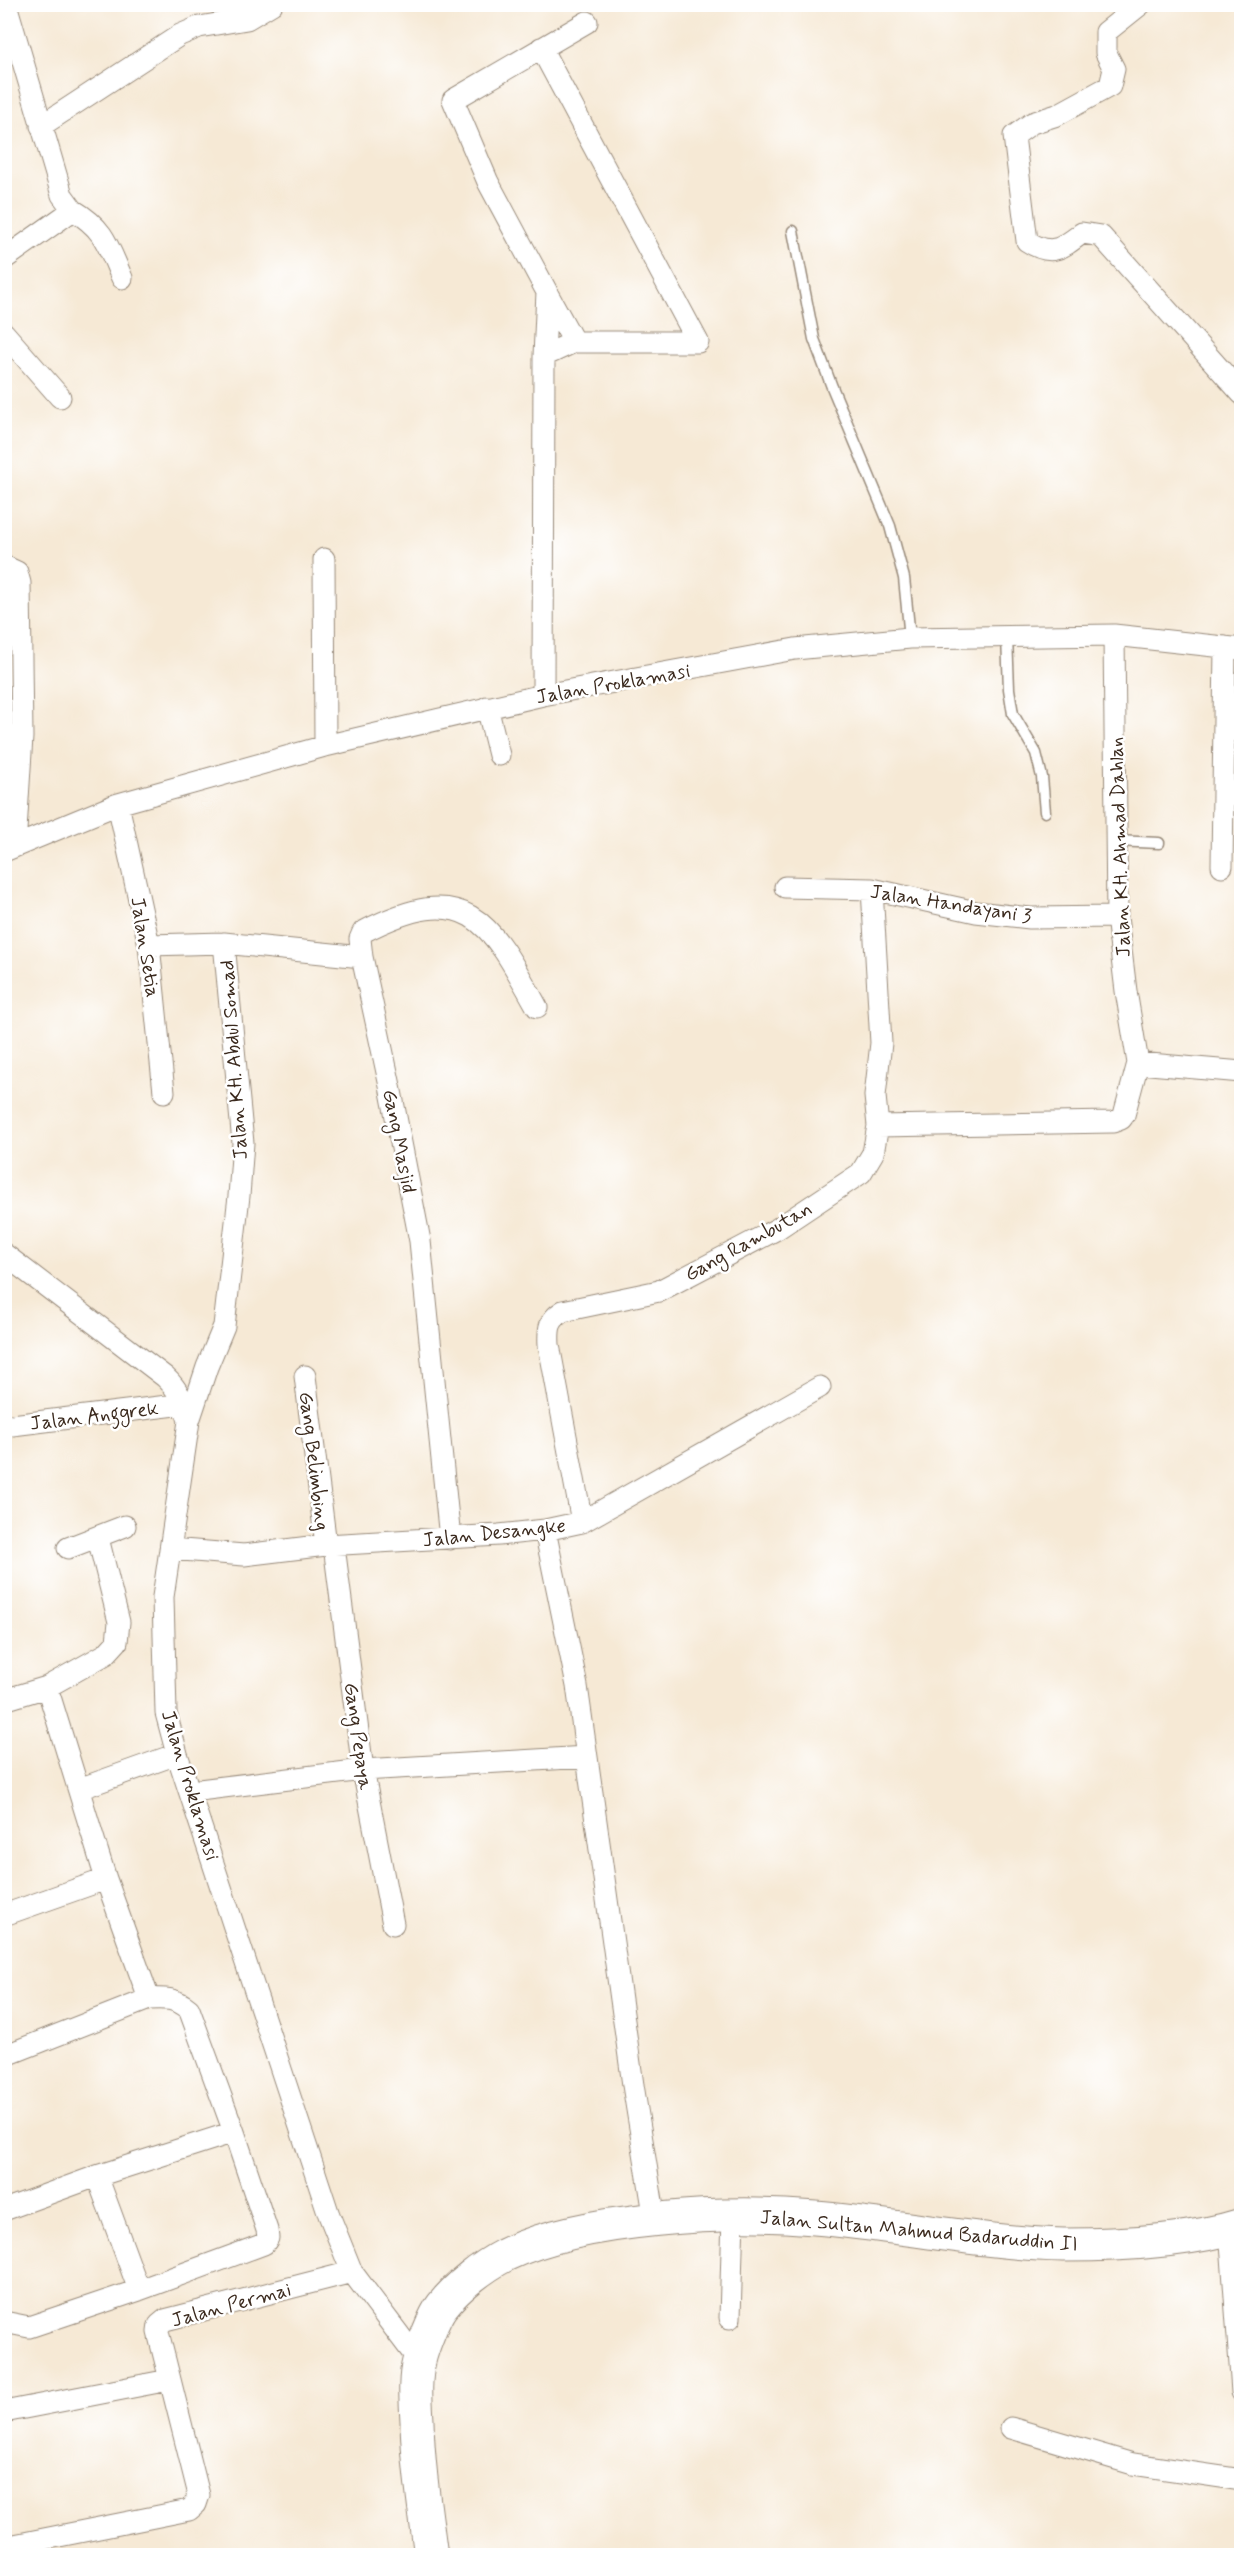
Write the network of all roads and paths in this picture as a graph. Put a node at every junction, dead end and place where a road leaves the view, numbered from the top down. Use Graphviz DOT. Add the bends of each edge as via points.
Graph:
graph roads {
  1 [pos="6,4"];
  2 [pos="272,4"];
  3 [pos="1141,4"];
  4 [pos="587,22"];
  5 [pos="541,48"];
  6 [pos="41,126"];
  7 [pos="73,210"];
  8 [pos="793,231"];
  9 [pos="4,259"];
  10 [pos="122,278"];
  11 [pos="546,292"];
  12 [pos="4,333"];
  13 [pos="574,342"];
  14 [pos="544,356"];
  15 [pos="1242,394"];
  16 [pos="60,397"];
  17 [pos="324,559"];
  18 [pos="4,566"];
  19 [pos="1114,635"];
  20 [pos="1007,637"];
  21 [pos="910,638"];
  22 [pos="1233,648"];
  23 [pos="543,695"];
  24 [pos="487,707"];
  25 [pos="325,746"];
  26 [pos="498,755"];
  27 [pos="118,804"];
  28 [pos="1045,812"];
  29 [pos="1116,841"];
  30 [pos="1159,843"];
  31 [pos="10,849"];
  32 [pos="1222,866"];
  33 [pos="785,887"];
  34 [pos="872,889"];
  35 [pos="1117,917"];
  36 [pos="224,944"];
  37 [pos="149,945"];
  38 [pos="362,957"];
  39 [pos="537,1007"];
  40 [pos="1138,1063"];
  41 [pos="1242,1072"];
  42 [pos="164,1092"];
  43 [pos="878,1126"];
  44 [pos="4,1254"];
  45 [pos="305,1376"];
  46 [pos="820,1387"];
  47 [pos="187,1412"];
  48 [pos="4,1426"];
  49 [pos="582,1521"];
  50 [pos="125,1526"];
  51 [pos="545,1530"];
  52 [pos="98,1538"];
  53 [pos="450,1539"];
  54 [pos="330,1546"];
  55 [pos="68,1548"];
  56 [pos="170,1549"];
  57 [pos="47,1687"];
  58 [pos="4,1700"];
  59 [pos="177,1754"];
  60 [pos="587,1757"];
  61 [pos="363,1770"];
  62 [pos="79,1789"];
  63 [pos="191,1791"];
  64 [pos="106,1879"];
  65 [pos="4,1915"];
  66 [pos="393,1924"];
  67 [pos="149,1999"];
  68 [pos="4,2056"];
  69 [pos="234,2132"];
  70 [pos="97,2176"];
  71 [pos="4,2210"];
  72 [pos="733,2216"];
  73 [pos="655,2220"];
  74 [pos="1236,2227"];
  75 [pos="352,2272"];
  76 [pos="139,2290"];
  77 [pos="1238,2303"];
  78 [pos="730,2318"];
  79 [pos="4,2322"];
  80 [pos="419,2361"];
  81 [pos="169,2379"];
  82 [pos="1242,2392"];
  83 [pos="4,2412"];
  84 [pos="1011,2428"];
  85 [pos="1242,2480"];
  86 [pos="4,2547"];
  87 [pos="431,2556"];
  1 -- 6 [label="street"];
  2 -- 6 [label="street" via="247,19 199,27 180,35"];
  3 -- 15 [label="street" via="1106,32 1106,53 1114,69 1110,86 1057,115 1032,123 1014,136 1027,241 1041,250 1061,249 1082,233 1101,236"];
  4 -- 5 [label="street"];
  5 -- 11 [label="street" via="453,100 488,182"];
  5 -- 13 [label="street" via="698,342"];
  6 -- 7 [label="street" via="62,195"];
  7 -- 9 [label="street"];
  7 -- 10 [label="street" via="102,233"];
  8 -- 21 [label="lane" via="814,339 890,526 904,578"];
  11 -- 13 [label="street"];
  11 -- 14 [label="street"];
  12 -- 16 [label="street"];
  13 -- 14 [label="street"];
  14 -- 23 [label="street"];
  17 -- 25 [label="street"];
  18 -- 31 [label="street" via="17,572 20,583 22,737"];
  19 -- 20 [label="street, Jalan Proklamasi"];
  19 -- 22 [label="street, Jalan Proklamasi"];
  19 -- 29 [label="street, Jalan KH. Ahmad Dahlan"];
  20 -- 21 [label="street, Jalan Proklamasi"];
  20 -- 28 [label="lane" via="1013,714 1036,753"];
  21 -- 23 [label="street, Jalan Proklamasi" via="795,649"];
  22 -- 32 [label="street"];
  23 -- 24 [label="street, Jalan Proklamasi"];
  24 -- 25 [label="street, Jalan Proklamasi"];
  24 -- 26 [label="street"];
  25 -- 27 [label="street, Jalan Proklamasi"];
  27 -- 31 [label="street, Jalan Proklamasi"];
  27 -- 37 [label="street, Jalan Setia"];
  29 -- 30 [label="lane"];
  29 -- 35 [label="street, Jalan KH. Ahmad Dahlan"];
  33 -- 34 [label="street, Jalan Handayani 3"];
  34 -- 35 [label="street, Jalan Handayani 3" via="976,912 1030,918"];
  34 -- 43 [label="street, Gang Rambutan" via="881,1043 874,1096"];
  35 -- 40 [label="street, Jalan KH. Ahmad Dahlan"];
  36 -- 37 [label="street"];
  36 -- 38 [label="street"];
  36 -- 47 [label="street, Jalan KH. Abdul Somad" via="243,1143 239,1196 224,1326"];
  37 -- 42 [label="street, Jalan Setia"];
  38 -- 39 [label="street" via="363,932 439,906 463,911 500,944"];
  38 -- 53 [label="street, Gang Masjid" via="420,1241"];
  40 -- 41 [label="street"];
  40 -- 43 [label="street" via="1124,1115 1113,1122"];
  43 -- 49 [label="street, Gang Rambutan" via="873,1153 861,1173 777,1230 658,1291 554,1316 548,1327 549,1345"];
  44 -- 47 [label="street" via="165,1377 177,1388"];
  45 -- 54 [label="street, Gang Belimbing"];
  46 -- 49 [label="street, Jalan Desangke"];
  47 -- 48 [label="street, Jalan Anggrek"];
  47 -- 56 [label="street, Jalan Proklamasi"];
  49 -- 51 [label="street, Jalan Desangke"];
  50 -- 52 [label="street"];
  51 -- 53 [label="street, Jalan Desangke"];
  51 -- 60 [label="street" via="577,1686"];
  52 -- 55 [label="street"];
  52 -- 57 [label="street" via="119,1622 117,1642 106,1654"];
  53 -- 54 [label="street, Jalan Desangke"];
  54 -- 56 [label="street, Jalan Desangke" via="244,1555"];
  54 -- 61 [label="street, Gang Pepaya"];
  56 -- 59 [label="street, Jalan Proklamasi" via="163,1597 166,1713"];
  57 -- 58 [label="street"];
  57 -- 62 [label="street"];
  59 -- 62 [label="street"];
  59 -- 63 [label="street, Jalan Proklamasi"];
  60 -- 61 [label="street"];
  60 -- 73 [label="street"];
  61 -- 63 [label="street"];
  61 -- 66 [label="street, Gang Pepaya"];
  62 -- 64 [label="street"];
  63 -- 75 [label="street, Jalan Proklamasi" via="326,2204"];
  64 -- 65 [label="street"];
  64 -- 67 [label="street"];
  67 -- 68 [label="street"];
  67 -- 69 [label="street" via="169,1998 189,2009"];
  69 -- 70 [label="street"];
  69 -- 76 [label="street" via="268,2238 264,2244"];
  70 -- 71 [label="street"];
  70 -- 76 [label="street"];
  72 -- 73 [label="highway, Jalan Sultan Mahmud Badaruddin II"];
  72 -- 74 [label="highway, Jalan Sultan Mahmud Badaruddin II" via="814,2218 1062,2245 1141,2243"];
  72 -- 78 [label="street"];
  73 -- 80 [label="highway, Jalan Sultan Mahmud Badaruddin II" via="563,2234 505,2255 474,2275 441,2307"];
  74 -- 77 [label="street"];
  75 -- 80 [label="street, Jalan Proklamasi"];
  75 -- 81 [label="street, Jalan Permai" via="165,2320 158,2332"];
  76 -- 79 [label="street" via="29,2327"];
  77 -- 82 [label="street"];
  80 -- 87 [label="highway, Jalan Sultan Mahmud Badaruddin II" via="418,2464"];
  81 -- 83 [label="street"];
  81 -- 86 [label="street, Jalan Permai" via="199,2495 196,2505 189,2510"];
  84 -- 85 [label="street" via="1133,2464"];
}
